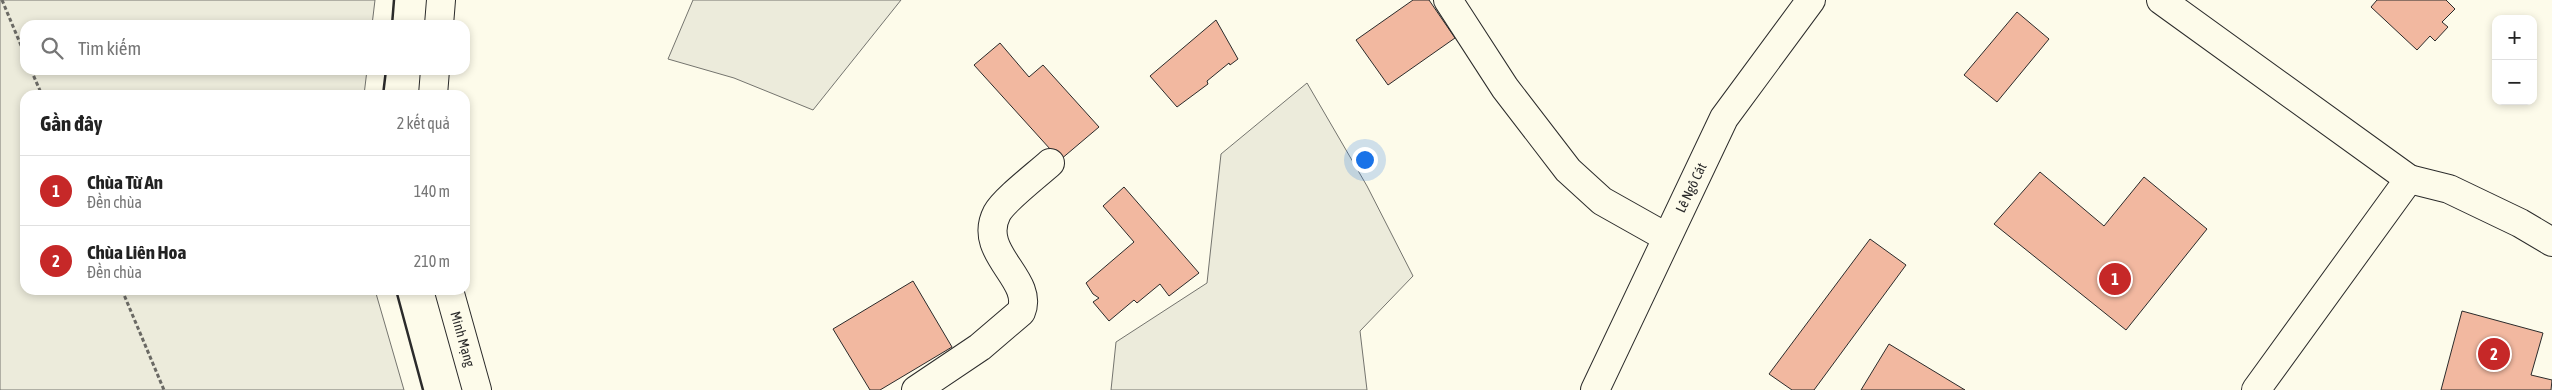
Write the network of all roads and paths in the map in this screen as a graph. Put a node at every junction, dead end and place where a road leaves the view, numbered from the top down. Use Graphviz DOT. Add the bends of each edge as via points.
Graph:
graph roads {
  1 [pos="2,0"];
  2 [pos="441,0"];
  3 [pos="1448,0"];
  4 [pos="1811,0"];
  5 [pos="2161,0"];
  6 [pos="439,20"];
  7 [pos="20,42"];
  8 [pos="33,75"];
  9 [pos="435,75"];
  10 [pos="40,90"];
  11 [pos="433,90"];
  12 [pos="1050,163"];
  13 [pos="2409,178"];
  14 [pos="1666,238"];
  15 [pos="2552,242"];
  16 [pos="124,295"];
  17 [pos="449,295"];
  18 [pos="164,390"];
  19 [pos="477,390"];
  20 [pos="916,390"];
  21 [pos="1595,390"];
  22 [pos="2256,390"];
  1 -- 7 [label="path"];
  2 -- 6 [label="main road"];
  3 -- 14 [label="main road" via="1505,88 1568,170 1602,202"];
  4 -- 14 [label="main road, Lê Ngô Cát" via="1724,118"];
  5 -- 13 [label="main road"];
  8 -- 10 [label="path"];
  9 -- 11 [label="main road"];
  12 -- 20 [label="main road" via="998,211 991,228 994,244 1022,291 1024,306 1021,312 980,347"];
  13 -- 15 [label="main road" via="2450,189"];
  13 -- 22 [label="main road"];
  14 -- 21 [label="main road, Lê Ngô Cát"];
  16 -- 18 [label="path"];
  17 -- 19 [label="main road, Minh Mạng"];
}
